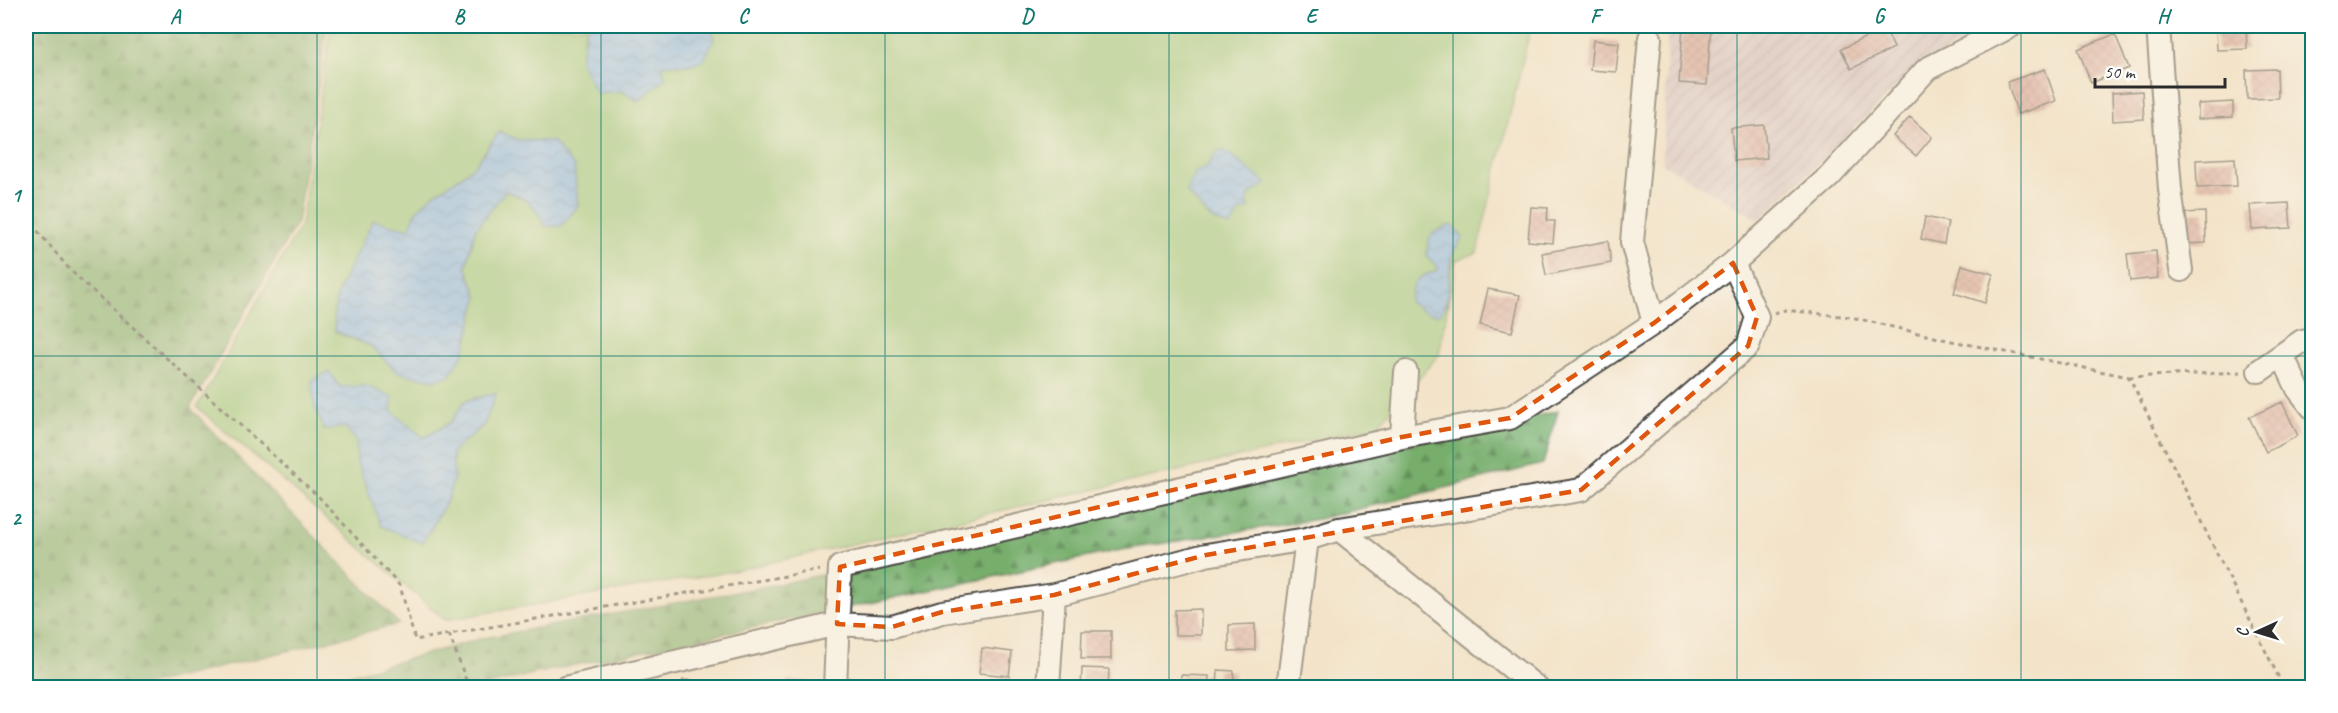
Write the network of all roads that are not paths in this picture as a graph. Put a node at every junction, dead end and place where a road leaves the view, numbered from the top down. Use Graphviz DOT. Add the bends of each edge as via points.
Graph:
graph roads {
  1 [pos="2011,26"];
  2 [pos="2158,26"];
  3 [pos="1650,38"];
  4 [pos="1733,263"];
  5 [pos="2181,270"];
  6 [pos="1654,323"];
  7 [pos="2313,339"];
  8 [pos="2282,355"];
  9 [pos="2259,371"];
  10 [pos="1406,372"];
  11 [pos="2313,406"];
  12 [pos="1402,437"];
  13 [pos="1340,529"];
  14 [pos="1307,539"];
  15 [pos="1054,595"];
  16 [pos="837,624"];
  17 [pos="658,676"];
  18 [pos="565,687"];
  19 [pos="835,687"];
  20 [pos="1048,687"];
  21 [pos="1288,687"];
  22 [pos="1537,687"];
  1 -- 4 [label="street" via="1927,69 1830,176"];
  2 -- 5 [label="street" via="2170,189"];
  3 -- 6 [label="street" via="1632,242"];
  4 -- 6 [label="street"];
  4 -- 13 [label="street" via="1757,317 1748,346 1581,490"];
  6 -- 12 [label="street" via="1510,418"];
  7 -- 8 [label="street" via="2302,341"];
  8 -- 9 [label="street"];
  8 -- 11 [label="street" via="2298,389"];
  10 -- 12 [label="street"];
  12 -- 16 [label="street" via="840,567"];
  13 -- 14 [label="street"];
  13 -- 22 [label="street"];
  14 -- 15 [label="street" via="1206,555"];
  14 -- 21 [label="street"];
  15 -- 16 [label="street" via="942,612 892,627"];
  15 -- 20 [label="street"];
  16 -- 17 [label="street"];
  16 -- 19 [label="street"];
  17 -- 18 [label="street"];
}
